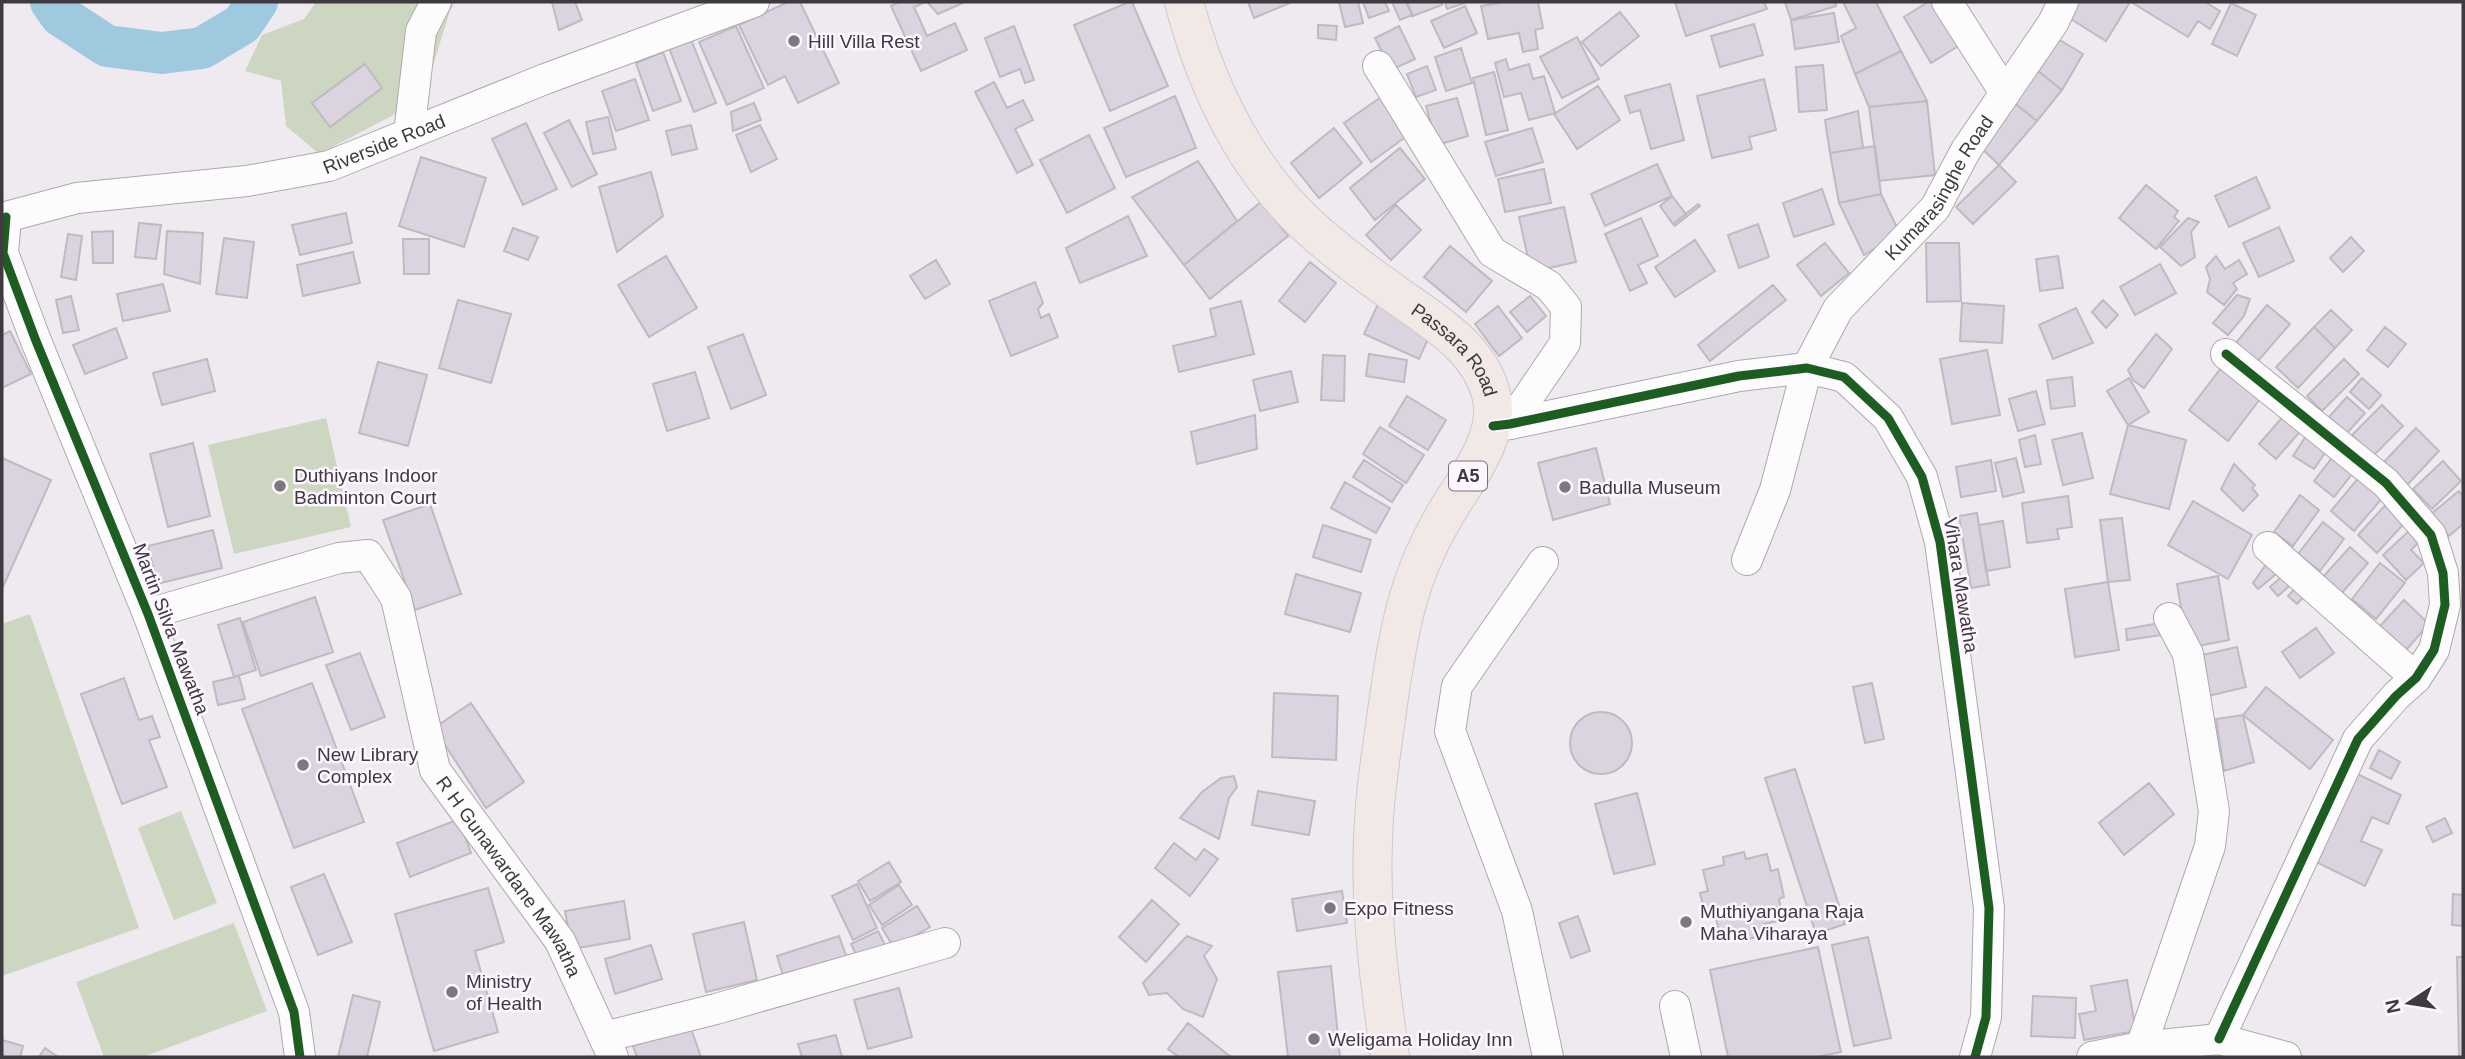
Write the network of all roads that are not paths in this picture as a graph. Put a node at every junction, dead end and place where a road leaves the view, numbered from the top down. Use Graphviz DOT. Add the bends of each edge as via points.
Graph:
graph roads {
  1 [pos="436,2"];
  2 [pos="754,2"];
  3 [pos="1184,2"];
  4 [pos="1947,2"];
  5 [pos="2063,2"];
  6 [pos="1378,66"];
  7 [pos="2005,93"];
  8 [pos="409,134"];
  9 [pos="4,213"];
  10 [pos="2226,354"];
  11 [pos="1807,368"];
  12 [pos="1501,425"];
  13 [pos="2268,547"];
  14 [pos="1747,560"];
  15 [pos="1543,562"];
  16 [pos="148,614"];
  17 [pos="2169,618"];
  18 [pos="2416,678"];
  19 [pos="945,943"];
  20 [pos="1675,1006"];
  21 [pos="2219,1038"];
  22 [pos="608,1047"];
  23 [pos="2141,1047"];
  24 [pos="300,1057"];
  25 [pos="1390,1057"];
  26 [pos="1548,1057"];
  27 [pos="1686,1057"];
  28 [pos="1975,1057"];
  29 [pos="2092,1057"];
  30 [pos="2286,1057"];
  1 -- 8 [label="street" via="421,31"];
  2 -- 8 [label="street, Riverside Road"];
  3 -- 12 [label="highway, Passara Road" via="1200,55 1227,117 1258,167 1298,216 1329,244 1459,342 1487,382"];
  4 -- 7 [label="street"];
  5 -- 7 [label="street, Kumarasinghe Road"];
  6 -- 12 [label="street" via="1492,252 1549,286 1566,307 1565,343"];
  7 -- 11 [label="street, Kumarasinghe Road" via="1966,150 1935,208 1838,309"];
  8 -- 9 [label="street, Riverside Road" via="329,166 247,181 77,198"];
  9 -- 16 [label="street, Martin Silva Mawatha" via="3,253"];
  10 -- 18 [label="street" via="2386,483 2431,535 2443,573 2445,605 2434,650"];
  11 -- 12 [label="street, Vihara Mawatha" via="1739,376"];
  11 -- 14 [label="street, Kumarasinghe Road" via="1775,490"];
  11 -- 28 [label="street, Vihara Mawatha" via="1844,377 1888,418 1922,477 1940,542 1989,908 1986,1017"];
  12 -- 25 [label="highway, Passara Road / A5" via="1443,518 1416,573 1396,650 1373,838 1372,887"];
  13 -- 18 [label="street"];
  15 -- 26 [label="street" via="1457,685 1450,731 1517,911"];
  16 -- 22 [label="street, R H Gunawardane Mawatha" via="340,558 368,555 396,598 435,770 560,941"];
  16 -- 24 [label="street, Martin Silva Mawatha" via="294,1012"];
  17 -- 23 [label="street" via="2188,654 2214,811 2210,846"];
  18 -- 21 [label="street" via="2358,739"];
  19 -- 22 [label="street"];
  20 -- 27 [label="street"];
  21 -- 23 [label="street"];
  21 -- 30 [label="street"];
  23 -- 29 [label="street"];
}
